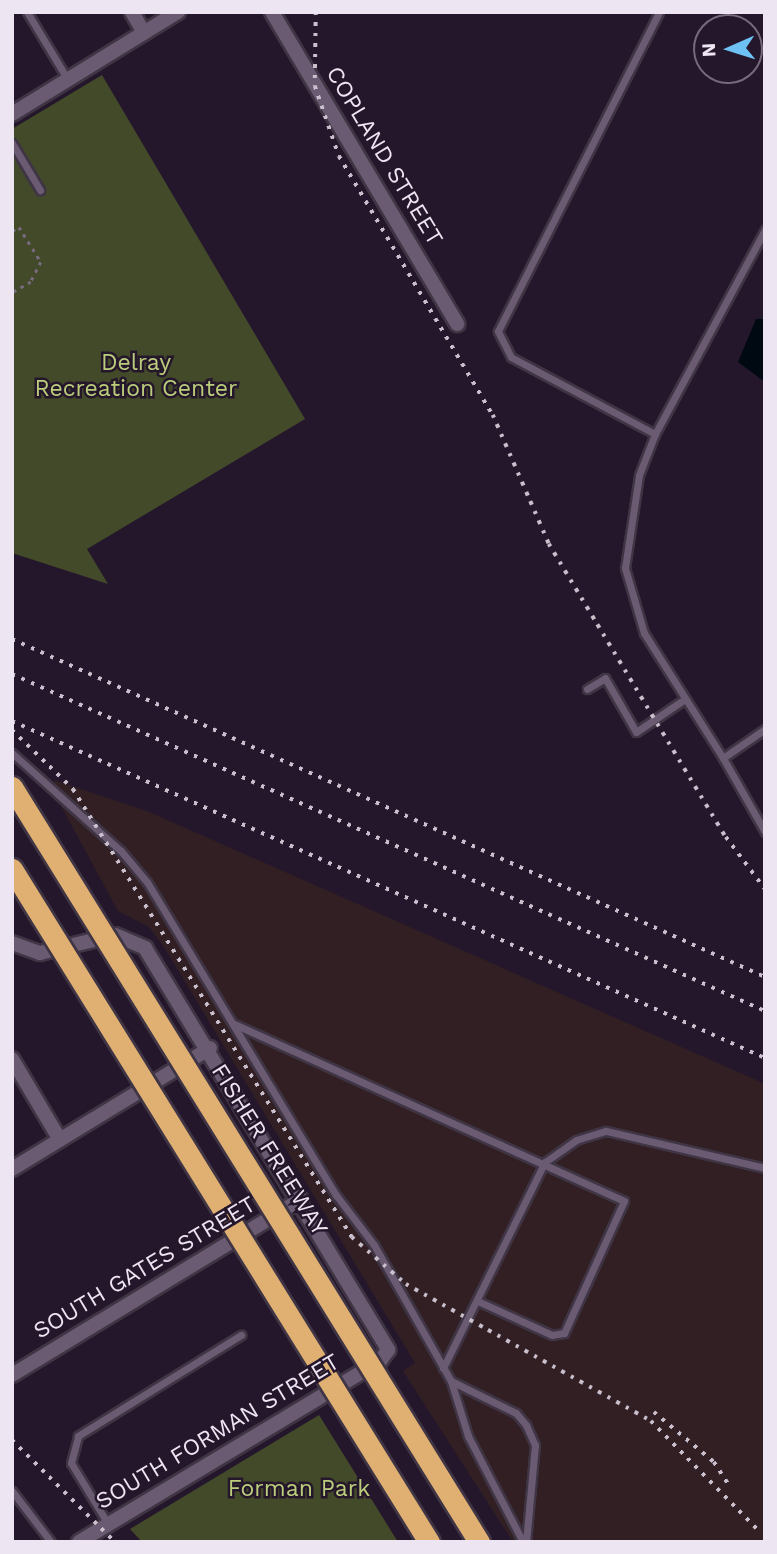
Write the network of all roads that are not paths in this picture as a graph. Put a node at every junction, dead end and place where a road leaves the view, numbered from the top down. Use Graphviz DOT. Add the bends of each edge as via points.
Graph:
graph roads {
  1 [pos="27,12"];
  2 [pos="132,12"];
  3 [pos="178,12"];
  4 [pos="272,12"];
  5 [pos="659,12"];
  6 [pos="144,33"];
  7 [pos="68,80"];
  8 [pos="12,114"];
  9 [pos="12,143"];
  10 [pos="40,190"];
  11 [pos="765,230"];
  12 [pos="457,324"];
  13 [pos="656,434"];
  14 [pos="587,689"];
  15 [pos="682,701"];
  16 [pos="765,729"];
  17 [pos="12,753"];
  18 [pos="723,758"];
  19 [pos="12,787"];
  20 [pos="765,832"];
  21 [pos="12,869"];
  22 [pos="12,943"];
  23 [pos="233,1023"];
  24 [pos="210,1048"];
  25 [pos="12,1059"];
  26 [pos="60,1140"];
  27 [pos="545,1162"];
  28 [pos="765,1168"];
  29 [pos="12,1169"];
  30 [pos="301,1199"];
  31 [pos="480,1302"];
  32 [pos="241,1335"];
  33 [pos="443,1368"];
  34 [pos="12,1375"];
  35 [pos="451,1381"];
  36 [pos="12,1492"];
  37 [pos="108,1524"];
  38 [pos="51,1542"];
  39 [pos="79,1542"];
  40 [pos="429,1542"];
  41 [pos="479,1542"];
  42 [pos="524,1542"];
  1 -- 7 [label="lane"];
  2 -- 6 [label="street"];
  3 -- 6 [label="street"];
  4 -- 12 [label="street, COPLAND STREET"];
  5 -- 13 [label="lane" via="498,331 511,357"];
  6 -- 7 [label="street"];
  7 -- 8 [label="street"];
  9 -- 10 [label="lane"];
  11 -- 13 [label="lane"];
  13 -- 15 [label="lane" via="639,475 625,568 644,633"];
  14 -- 15 [label="lane" via="605,678 636,732"];
  15 -- 18 [label="lane"];
  16 -- 18 [label="lane"];
  17 -- 23 [label="lane" via="121,851"];
  18 -- 20 [label="lane"];
  19 -- 41 [label="highway, FISHER FREEWAY, bridge"];
  21 -- 40 [label="highway, bridge"];
  22 -- 24 [label="street" via="40,953 96,937 136,941 157,961"];
  23 -- 27 [label="lane"];
  23 -- 33 [label="lane"];
  24 -- 26 [label="street"];
  24 -- 30 [label="street"];
  25 -- 26 [label="street"];
  26 -- 29 [label="street"];
  27 -- 28 [label="lane" via="588,1133 606,1131"];
  27 -- 31 [label="lane"];
  27 -- 31 [label="lane" via="624,1201 564,1332 552,1335"];
  30 -- 34 [label="street, SOUTH GATES STREET"];
  30 -- 37 [label="street, SOUTH FORMAN STREET" via="387,1343 387,1356"];
  31 -- 33 [label="lane"];
  32 -- 37 [label="lane" via="78,1436 71,1463"];
  33 -- 35 [label="lane"];
  35 -- 42 [label="lane" via="468,1436"];
  35 -- 42 [label="lane" via="516,1413 526,1425 535,1445"];
  36 -- 38 [label="lane"];
  37 -- 39 [label="street, SOUTH FORMAN STREET"];
}
